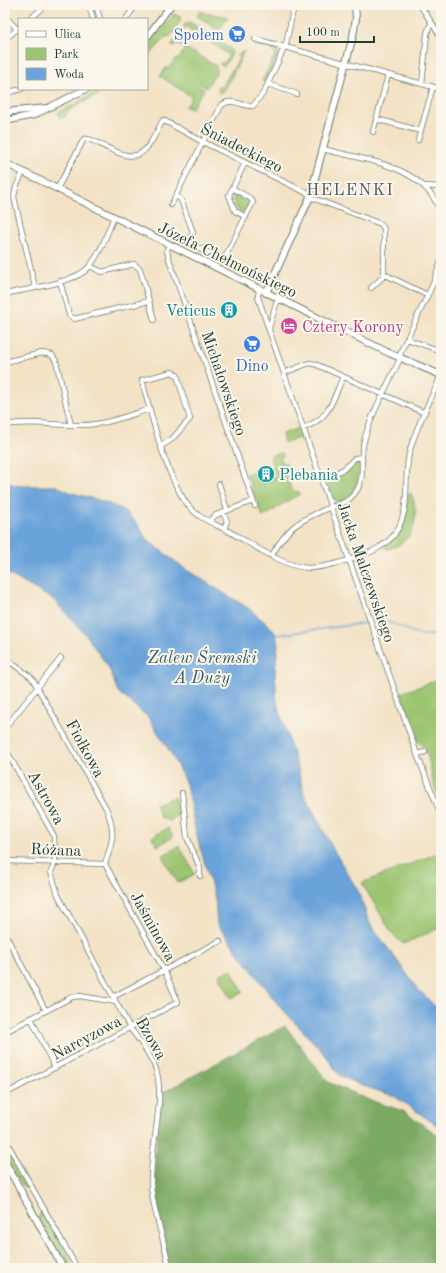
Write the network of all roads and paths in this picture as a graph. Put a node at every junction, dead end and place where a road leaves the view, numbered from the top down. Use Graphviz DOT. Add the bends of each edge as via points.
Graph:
graph roads {
  1 [pos="46,5"];
  2 [pos="89,5"];
  3 [pos="96,5"];
  4 [pos="136,5"];
  5 [pos="171,5"];
  6 [pos="294,5"];
  7 [pos="355,5"];
  8 [pos="420,5"];
  9 [pos="5,16"];
  10 [pos="31,18"];
  11 [pos="93,18"];
  12 [pos="100,18"];
  13 [pos="127,18"];
  14 [pos="432,24"];
  15 [pos="18,29"];
  16 [pos="148,36"];
  17 [pos="441,37"];
  18 [pos="5,39"];
  19 [pos="255,39"];
  20 [pos="285,47"];
  21 [pos="346,63"];
  22 [pos="388,75"];
  23 [pos="268,84"];
  24 [pos="422,84"];
  25 [pos="433,87"];
  26 [pos="441,89"];
  27 [pos="18,90"];
  28 [pos="84,90"];
  29 [pos="5,93"];
  30 [pos="297,94"];
  31 [pos="49,108"];
  32 [pos="5,112"];
  33 [pos="376,120"];
  34 [pos="5,121"];
  35 [pos="421,131"];
  36 [pos="373,132"];
  37 [pos="418,140"];
  38 [pos="203,142"];
  39 [pos="323,149"];
  40 [pos="5,163"];
  41 [pos="245,163"];
  42 [pos="23,172"];
  43 [pos="425,186"];
  44 [pos="441,187"];
  45 [pos="57,188"];
  46 [pos="232,188"];
  47 [pos="176,195"];
  48 [pos="310,196"];
  49 [pos="171,205"];
  50 [pos="441,213"];
  51 [pos="114,217"];
  52 [pos="246,217"];
  53 [pos="180,239"];
  54 [pos="189,243"];
  55 [pos="169,244"];
  56 [pos="441,261"];
  57 [pos="90,266"];
  58 [pos="385,275"];
  59 [pos="60,281"];
  60 [pos="35,287"];
  61 [pos="371,288"];
  62 [pos="259,289"];
  63 [pos="266,292"];
  64 [pos="5,294"];
  65 [pos="427,295"];
  66 [pos="278,298"];
  67 [pos="149,301"];
  68 [pos="154,320"];
  69 [pos="269,330"];
  70 [pos="407,339"];
  71 [pos="441,351"];
  72 [pos="399,358"];
  73 [pos="5,362"];
  74 [pos="284,374"];
  75 [pos="441,375"];
  76 [pos="343,377"];
  77 [pos="383,395"];
  78 [pos="150,409"];
  79 [pos="425,413"];
  80 [pos="5,425"];
  81 [pos="71,425"];
  82 [pos="303,428"];
  83 [pos="161,446"];
  84 [pos="362,457"];
  85 [pos="321,480"];
  86 [pos="219,484"];
  87 [pos="253,501"];
  88 [pos="255,506"];
  89 [pos="331,507"];
  90 [pos="225,512"];
  91 [pos="209,521"];
  92 [pos="224,529"];
  93 [pos="272,555"];
  94 [pos="349,560"];
  95 [pos="5,658"];
  96 [pos="61,658"];
  97 [pos="37,688"];
  98 [pos="5,728"];
  99 [pos="5,748"];
  100 [pos="425,752"];
  101 [pos="417,754"];
  102 [pos="182,793"];
  103 [pos="441,815"];
  104 [pos="5,861"];
  105 [pos="55,862"];
  106 [pos="105,864"];
  107 [pos="200,876"];
  108 [pos="5,934"];
  109 [pos="220,941"];
  110 [pos="164,970"];
  111 [pos="115,1000"];
  112 [pos="178,1002"];
  113 [pos="46,1011"];
  114 [pos="31,1018"];
  115 [pos="130,1028"];
  116 [pos="5,1032"];
  117 [pos="55,1068"];
  118 [pos="5,1094"];
  119 [pos="5,1139"];
  120 [pos="5,1162"];
  121 [pos="63,1268"];
  122 [pos="77,1268"];
  123 [pos="169,1268"];
  1 -- 10 [label="street"];
  2 -- 11 [label="street"];
  3 -- 12 [label="street"];
  4 -- 13 [label="street"];
  5 -- 16 [label="street"];
  6 -- 20 [label="street"];
  7 -- 21 [label="street" via="355,28"];
  8 -- 14 [label="street"];
  9 -- 15 [label="street"];
  14 -- 17 [label="street"];
  14 -- 24 [label="street" via="427,34"];
  15 -- 18 [label="street"];
  19 -- 20 [label="street"];
  20 -- 21 [label="street"];
  20 -- 23 [label="street"];
  21 -- 22 [label="street"];
  21 -- 39 [label="street"];
  22 -- 24 [label="street"];
  22 -- 33 [label="street"];
  23 -- 30 [label="street"];
  23 -- 38 [label="street" via="253,106 231,101 223,104"];
  24 -- 25 [label="street"];
  25 -- 26 [label="street"];
  25 -- 35 [label="street"];
  27 -- 29 [label="street"];
  28 -- 31 [label="street"];
  31 -- 32 [label="street"];
  31 -- 34 [label="street" via="34,115"];
  33 -- 35 [label="street"];
  33 -- 36 [label="street"];
  35 -- 37 [label="street"];
  38 -- 41 [label="street, Śniadeckiego"];
  38 -- 45 [label="street, Śniadeckiego" via="163,120 149,146 133,155 121,155 90,139 84,139"];
  38 -- 47 [label="street"];
  39 -- 43 [label="street" via="393,168"];
  39 -- 48 [label="street"];
  40 -- 42 [label="street, Józefa Chełmońskiego"];
  41 -- 46 [label="street"];
  41 -- 48 [label="street, Śniadeckiego"];
  42 -- 45 [label="street, Józefa Chełmońskiego"];
  42 -- 60 [label="street" via="14,197"];
  43 -- 44 [label="street"];
  43 -- 50 [label="street"];
  45 -- 51 [label="street, Józefa Chełmońskiego"];
  46 -- 52 [label="street" via="229,196 234,209"];
  46 -- 52 [label="street" via="253,201"];
  47 -- 49 [label="street"];
  47 -- 54 [label="street" via="182,202 193,232"];
  48 -- 58 [label="street, Śniadeckiego" via="381,224 384,232"];
  48 -- 63 [label="street"];
  51 -- 55 [label="street, Józefa Chełmońskiego"];
  51 -- 57 [label="street"];
  52 -- 54 [label="street" via="224,258"];
  53 -- 54 [label="street"];
  55 -- 62 [label="street, Józefa Chełmońskiego"];
  55 -- 87 [label="street, Michałowskiego" via="168,256"];
  56 -- 65 [label="street"];
  57 -- 59 [label="street" via="76,277"];
  57 -- 67 [label="street" via="100,272 134,264 140,269"];
  58 -- 61 [label="street"];
  58 -- 65 [label="street"];
  59 -- 60 [label="street"];
  59 -- 67 [label="street" via="69,315 74,319"];
  60 -- 64 [label="street"];
  62 -- 63 [label="street, Józefa Chełmońskiego"];
  62 -- 69 [label="street, Jacka Malczewskiego" via="258,297"];
  63 -- 66 [label="street, Józefa Chełmońskiego"];
  65 -- 70 [label="street"];
  66 -- 69 [label="street"];
  66 -- 72 [label="street, Józefa Chełmońskiego"];
  67 -- 68 [label="street"];
  69 -- 74 [label="street, Jacka Malczewskiego"];
  70 -- 71 [label="street"];
  70 -- 72 [label="street"];
  72 -- 75 [label="street, Józefa Chełmońskiego"];
  72 -- 77 [label="street"];
  73 -- 81 [label="street" via="45,352 54,356"];
  74 -- 76 [label="street" via="311,363"];
  74 -- 82 [label="street, Jacka Malczewskiego"];
  75 -- 79 [label="street"];
  76 -- 77 [label="street"];
  76 -- 82 [label="street" via="324,416 316,423"];
  77 -- 79 [label="street"];
  77 -- 84 [label="street" via="367,432"];
  78 -- 81 [label="street" via="109,422"];
  78 -- 83 [label="street"];
  78 -- 83 [label="street" via="142,380 172,372 176,374 189,421 171,440"];
  79 -- 94 [label="street" via="409,452 405,509 399,526 391,538 378,549"];
  80 -- 81 [label="street" via="31,422"];
  82 -- 85 [label="street, Jacka Malczewskiego"];
  83 -- 91 [label="street" via="185,501 194,512"];
  84 -- 85 [label="street" via="355,458 347,467"];
  84 -- 89 [label="street" via="361,481 357,490 347,500"];
  85 -- 89 [label="street, Jacka Malczewskiego"];
  86 -- 90 [label="street"];
  87 -- 88 [label="street, Michałowskiego"];
  87 -- 90 [label="street"];
  89 -- 93 [label="street" via="292,526"];
  89 -- 94 [label="street, Jacka Malczewskiego"];
  90 -- 91 [label="street"];
  90 -- 92 [label="street"];
  91 -- 92 [label="street"];
  92 -- 93 [label="street"];
  93 -- 94 [label="street" via="309,568"];
  94 -- 101 [label="street, Jacka Malczewskiego"];
  95 -- 97 [label="street, Fiołkowa" via="32,678"];
  96 -- 97 [label="street"];
  97 -- 98 [label="street"];
  97 -- 106 [label="street, Fiołkowa" via="110,818 112,844"];
  99 -- 105 [label="street, Astrowa" via="54,836"];
  100 -- 101 [label="street"];
  101 -- 103 [label="street, Jacka Malczewskiego"];
  102 -- 107 [label="street" via="187,837 200,868"];
  104 -- 105 [label="street, Różana"];
  105 -- 106 [label="street, Różana"];
  105 -- 111 [label="street, Bzowa" via="51,872 53,885"];
  106 -- 110 [label="street, Jaśminowa"];
  108 -- 113 [label="street"];
  109 -- 110 [label="street"];
  110 -- 111 [label="street"];
  110 -- 112 [label="street, Jaśminowa"];
  111 -- 113 [label="street" via="72,997"];
  111 -- 115 [label="street, Bzowa"];
  112 -- 115 [label="street, Narcyzowa"];
  113 -- 114 [label="street"];
  114 -- 116 [label="street"];
  114 -- 117 [label="street"];
  115 -- 117 [label="street, Narcyzowa"];
  115 -- 123 [label="street, Bzowa" via="151,1058 158,1080 151,1184 154,1208"];
  117 -- 118 [label="street, Narcyzowa"];
  119 -- 122 [label="street"];
  120 -- 121 [label="street"];
}
